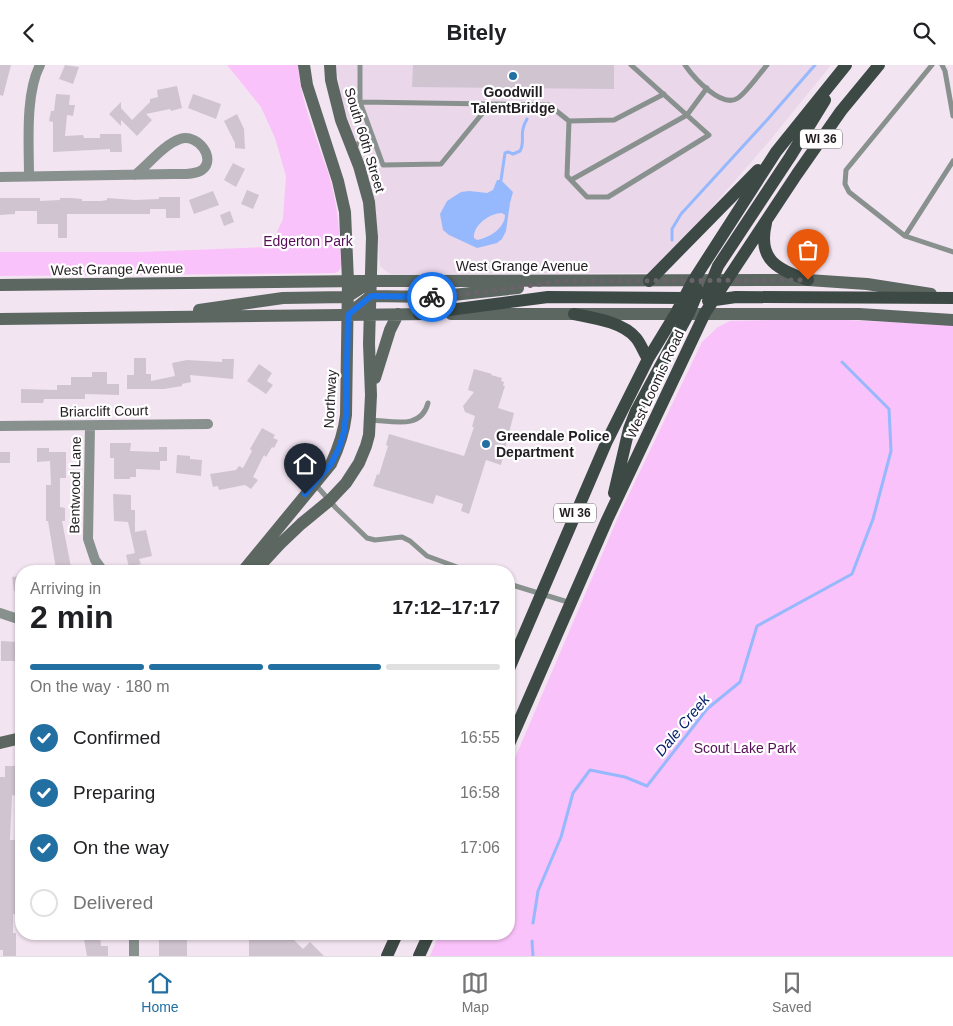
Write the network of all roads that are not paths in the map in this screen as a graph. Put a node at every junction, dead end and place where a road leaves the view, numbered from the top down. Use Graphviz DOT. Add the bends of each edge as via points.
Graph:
graph roads {
  1 [pos="40,65"];
  2 [pos="304,65"];
  3 [pos="330,65"];
  4 [pos="360,65"];
  5 [pos="631,65"];
  6 [pos="685,65"];
  7 [pos="767,65"];
  8 [pos="879,65"];
  9 [pos="932,65"];
  10 [pos="942,65"];
  11 [pos="844,67"];
  12 [pos="707,88"];
  13 [pos="664,94"];
  14 [pos="360,102"];
  15 [pos="490,104"];
  16 [pos="687,115"];
  17 [pos="953,116"];
  18 [pos="569,121"];
  19 [pos="372,136"];
  20 [pos="352,147"];
  21 [pos="776,152"];
  22 [pos="953,161"];
  23 [pos="135,175"];
  24 [pos="0,177"];
  25 [pos="29,177"];
  26 [pos="571,180"];
  27 [pos="768,216"];
  28 [pos="905,236"];
  29 [pos="953,252"];
  30 [pos="808,280"];
  31 [pos="348,281"];
  32 [pos="372,281"];
  33 [pos="562,281"];
  34 [pos="650,281"];
  35 [pos="692,281"];
  36 [pos="725,281"];
  37 [pos="0,285"];
  38 [pos="371,296"];
  39 [pos="348,297"];
  40 [pos="953,297"];
  41 [pos="701,299"];
  42 [pos="574,313"];
  43 [pos="676,313"];
  44 [pos="370,314"];
  45 [pos="398,314"];
  46 [pos="419,314"];
  47 [pos="348,315"];
  48 [pos="154,317"];
  49 [pos="0,319"];
  50 [pos="953,320"];
  51 [pos="648,359"];
  52 [pos="371,395"];
  53 [pos="428,403"];
  54 [pos="371,420"];
  55 [pos="208,424"];
  56 [pos="0,426"];
  57 [pos="90,426"];
  58 [pos="314,483"];
  59 [pos="329,501"];
  60 [pos="607,520"];
  61 [pos="99,565"];
  62 [pos="248,565"];
  63 [pos="261,565"];
  64 [pos="452,565"];
  65 [pos="515,586"];
  66 [pos="540,595"];
  67 [pos="571,603"];
  68 [pos="0,613"];
  69 [pos="15,618"];
  70 [pos="515,655"];
  71 [pos="515,730"];
  72 [pos="15,739"];
  73 [pos="0,743"];
  74 [pos="136,940"];
  75 [pos="394,940"];
  76 [pos="426,940"];
  77 [pos="134,956"];
  78 [pos="387,956"];
  79 [pos="419,956"];
  1 -- 25 [label="street" via="30,110"];
  2 -- 31 [label="street" via="307,85 346,212"];
  3 -- 20 [label="street, South 60th Street" via="340,121"];
  4 -- 14 [label="lane"];
  5 -- 13 [label="lane"];
  6 -- 12 [label="lane"];
  7 -- 12 [label="lane" via="739,98 719,99"];
  8 -- 27 [label="main road, West Loomis Road / WI 36" via="841,111"];
  9 -- 28 [label="lane" via="846,170 845,184 849,192"];
  10 -- 17 [label="lane"];
  11 -- 21 [label="main road, West Loomis Road / WI 36"];
  11 -- 41 [label="main road" via="790,157 718,266"];
  12 -- 16 [label="lane"];
  13 -- 16 [label="lane"];
  13 -- 18 [label="lane" via="614,120"];
  14 -- 15 [label="lane"];
  14 -- 19 [label="lane"];
  15 -- 18 [label="lane" via="549,105"];
  15 -- 19 [label="lane" via="441,164 383,165"];
  16 -- 26 [label="lane"];
  16 -- 26 [label="lane" via="709,135 608,197 587,197"];
  18 -- 26 [label="lane" via="567,176"];
  19 -- 20 [label="lane"];
  20 -- 32 [label="street, South 60th Street" via="369,201"];
  21 -- 34 [label="main road"];
  21 -- 35 [label="main road, West Loomis Road / WI 36"];
  22 -- 28 [label="lane"];
  23 -- 23 [label="street" via="196,173 206,166 207,156 198,141 181,139 164,149"];
  23 -- 25 [label="street"];
  24 -- 25 [label="street"];
  27 -- 30 [label="main road" via="764,240 770,261 781,270"];
  27 -- 36 [label="main road, West Loomis Road / WI 36"];
  28 -- 29 [label="lane"];
  30 -- 36 [label="street, West Grange Avenue"];
  30 -- 40 [label="street, West Grange Avenue" via="867,284"];
  31 -- 32 [label="street, West Grange Avenue"];
  31 -- 37 [label="street, West Grange Avenue"];
  31 -- 39 [label="street"];
  32 -- 33 [label="street, West Grange Avenue"];
  32 -- 38 [label="street, South 60th Street"];
  32 -- 39 [label="street"];
  33 -- 34 [label="street, West Grange Avenue"];
  33 -- 38 [label="street" via="454,295"];
  34 -- 35 [label="street, West Grange Avenue"];
  35 -- 41 [label="main road, West Loomis Road / WI 36"];
  35 -- 41 [label="street, West Grange Avenue"];
  36 -- 41 [label="street, West Grange Avenue"];
  36 -- 41 [label="main road, West Loomis Road / WI 36"];
  38 -- 44 [label="street, South 60th Street"];
  38 -- 47 [label="street"];
  39 -- 47 [label="street"];
  39 -- 48 [label="street" via="283,297"];
  40 -- 41 [label="main road"];
  41 -- 43 [label="main road, West Loomis Road / WI 36"];
  41 -- 46 [label="main road" via="548,297"];
  41 -- 50 [label="street, West Grange Avenue"];
  41 -- 60 [label="main road, West Loomis Road / WI 36"];
  41 -- 60 [label="main road" via="636,411"];
  42 -- 43 [label="street"];
  42 -- 46 [label="street"];
  42 -- 51 [label="main road" via="608,321 622,328 636,337"];
  43 -- 51 [label="main road, West Loomis Road / WI 36"];
  44 -- 45 [label="street"];
  44 -- 47 [label="street"];
  44 -- 52 [label="street"];
  45 -- 46 [label="street"];
  45 -- 52 [label="street" via="377,366"];
  47 -- 48 [label="street"];
  47 -- 58 [label="street, Northway" via="344,432 331,464"];
  48 -- 49 [label="street"];
  51 -- 66 [label="main road, West Loomis Road / WI 36" via="607,441"];
  52 -- 54 [label="street"];
  53 -- 54 [label="lane" via="426,412 419,419"];
  54 -- 59 [label="street" via="359,463"];
  55 -- 57 [label="street, Briarclift Court"];
  56 -- 57 [label="street, Briarclift Court"];
  57 -- 61 [label="street, Bentwood Lane" via="88,539"];
  58 -- 59 [label="lane"];
  58 -- 62 [label="street, Northway"];
  59 -- 63 [label="street"];
  59 -- 64 [label="lane" via="367,538 402,537 427,556"];
  60 -- 67 [label="main road, West Loomis Road / WI 36"];
  65 -- 66 [label="lane"];
  66 -- 67 [label="lane"];
  66 -- 70 [label="main road, West Loomis Road / WI 36"];
  67 -- 71 [label="main road, West Loomis Road / WI 36"];
  68 -- 69 [label="street"];
  72 -- 73 [label="street"];
  74 -- 77 [label="street"];
  75 -- 78 [label="main road"];
  76 -- 79 [label="main road"];
}
